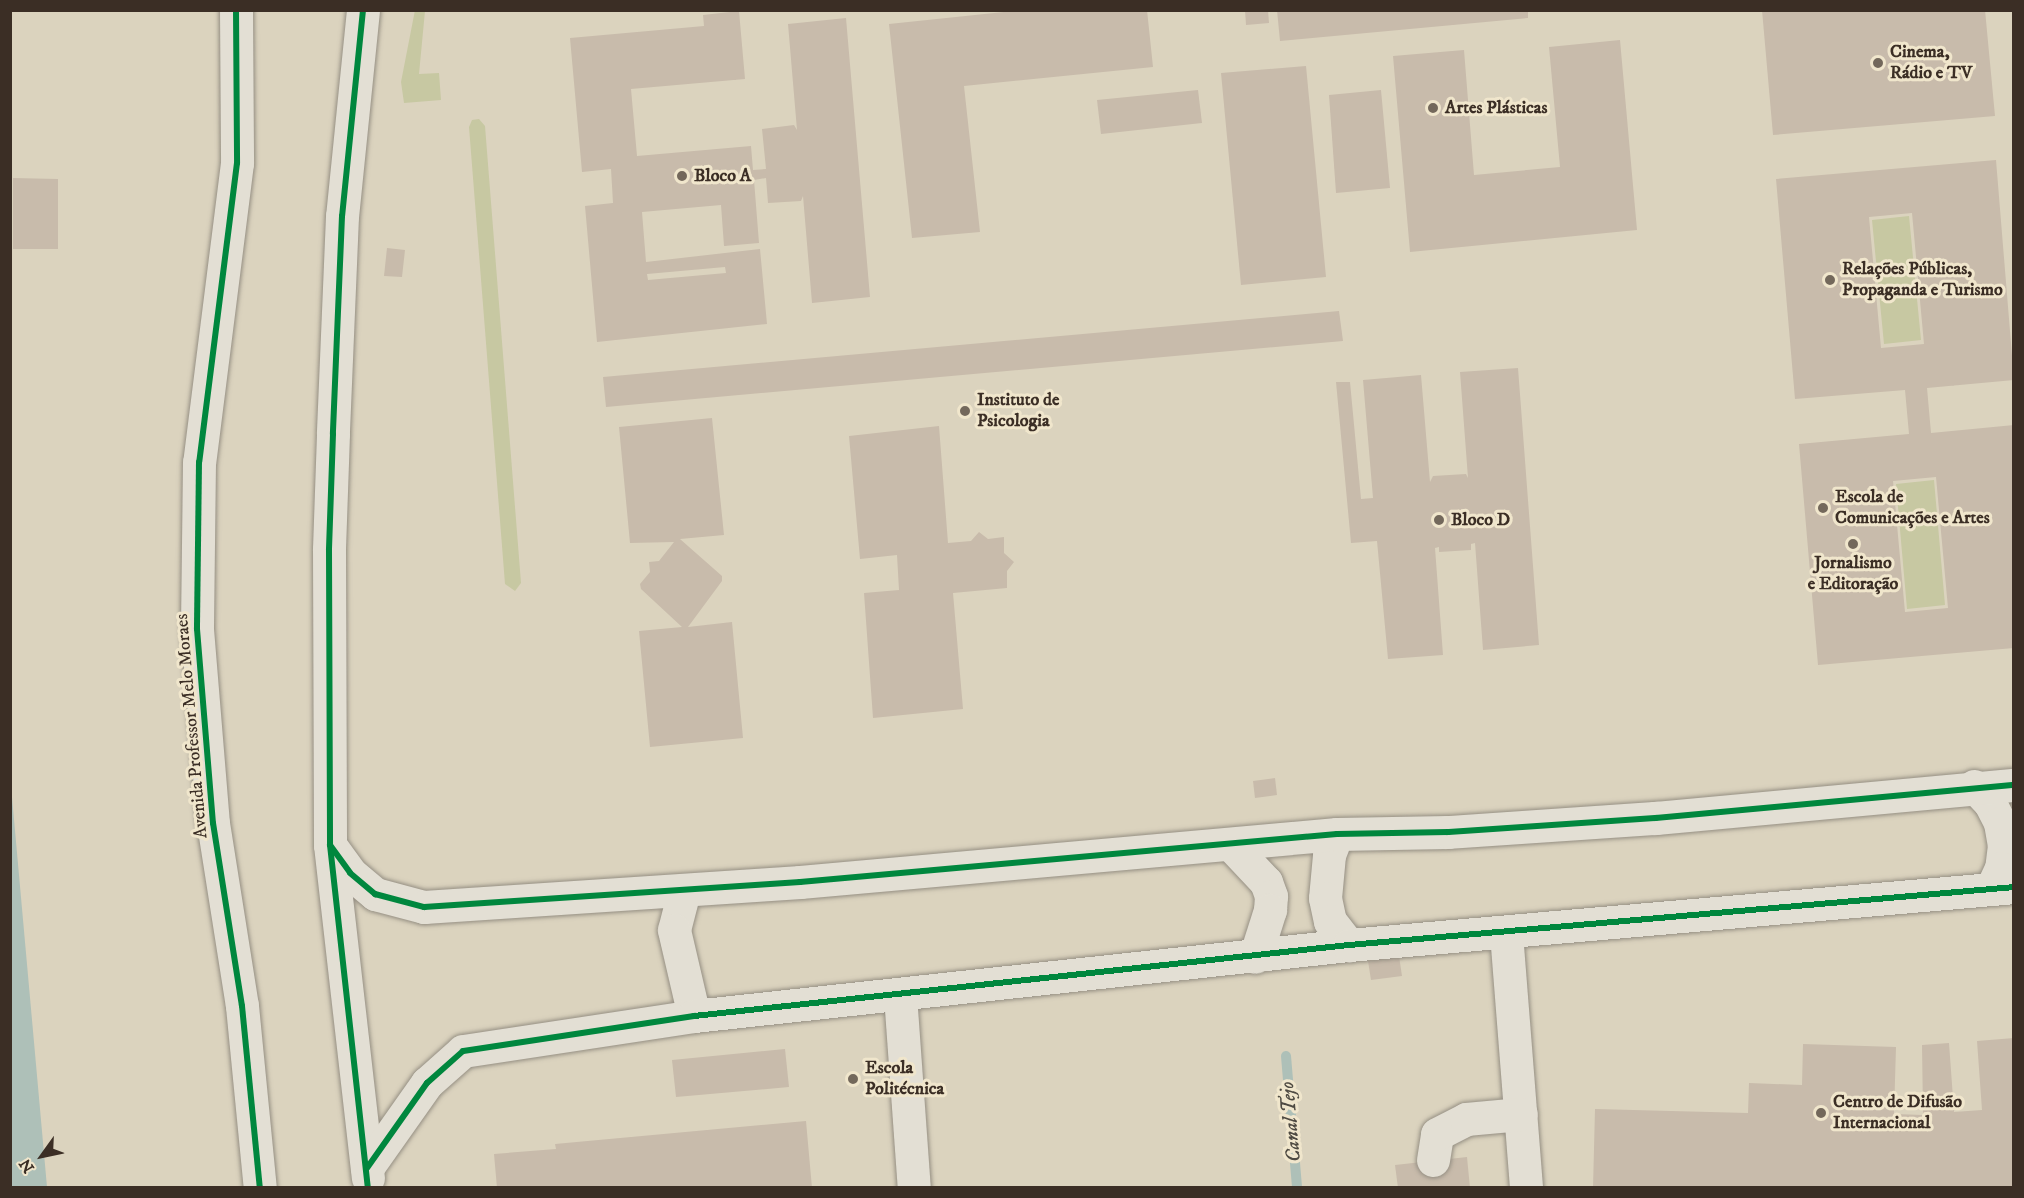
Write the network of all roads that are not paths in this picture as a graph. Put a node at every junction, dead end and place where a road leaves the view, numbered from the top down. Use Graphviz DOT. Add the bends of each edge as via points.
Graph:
graph roads {
  1 [pos="236,10"];
  2 [pos="363,10"];
  3 [pos="2013,785"];
  4 [pos="1974,786"];
  5 [pos="1337,834"];
  6 [pos="1231,844"];
  7 [pos="330,845"];
  8 [pos="2002,888"];
  9 [pos="684,891"];
  10 [pos="1506,933"];
  11 [pos="1349,945"];
  12 [pos="1255,957"];
  13 [pos="900,995"];
  14 [pos="694,1016"];
  15 [pos="1521,1114"];
  16 [pos="1433,1160"];
  17 [pos="368,1178"];
  18 [pos="260,1188"];
  19 [pos="914,1188"];
  20 [pos="1527,1188"];
  1 -- 18 [label="street, Avenida Professor Melo Moraes" via="237,163 199,462 197,629 213,823 242,1006"];
  2 -- 7 [label="street" via="342,216 333,434 329,549"];
  3 -- 4 [label="street"];
  4 -- 5 [label="street" via="1656,818 1448,832"];
  4 -- 8 [label="street" via="1990,803 2002,834"];
  5 -- 6 [label="street"];
  5 -- 11 [label="street" via="1329,855 1325,898 1330,921"];
  6 -- 9 [label="street"];
  6 -- 12 [label="street" via="1266,882 1271,896"];
  7 -- 9 [label="street" via="350,873 375,894 424,907"];
  7 -- 17 [label="street"];
  8 -- 10 [label="street"];
  9 -- 14 [label="street" via="674,930"];
  10 -- 11 [label="street"];
  10 -- 15 [label="street"];
  11 -- 12 [label="street"];
  12 -- 13 [label="street"];
  13 -- 14 [label="street"];
  13 -- 19 [label="street"];
  14 -- 17 [label="street" via="462,1051 427,1083"];
  15 -- 16 [label="street" via="1466,1119 1437,1134"];
  15 -- 20 [label="street"];
}
